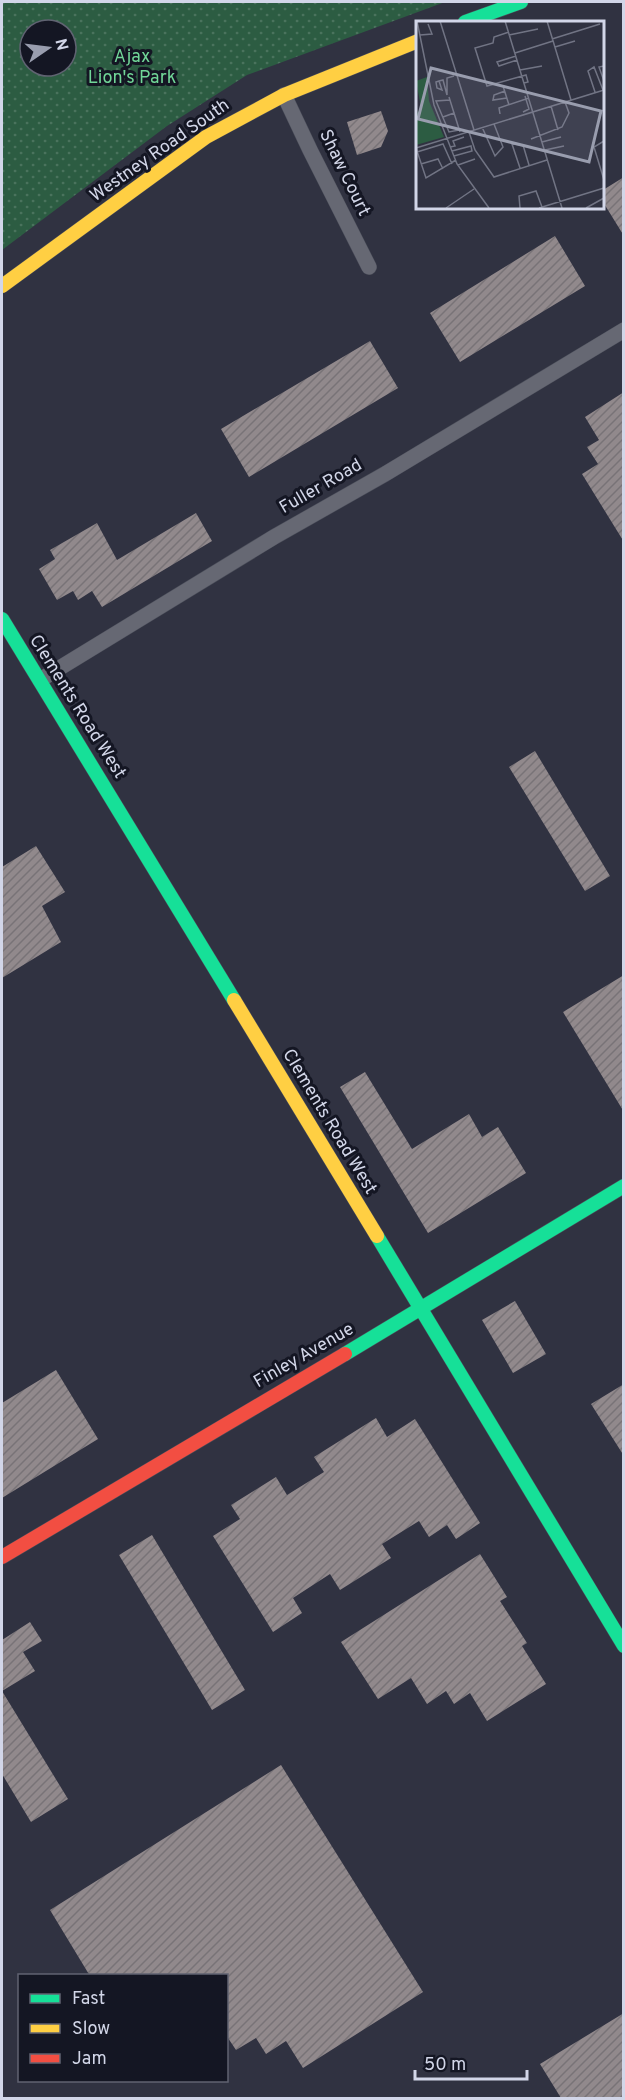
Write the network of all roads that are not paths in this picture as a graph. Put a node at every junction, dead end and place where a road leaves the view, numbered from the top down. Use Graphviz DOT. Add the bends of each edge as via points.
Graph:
graph roads {
  1 [pos="521,2"];
  2 [pos="468,21"];
  3 [pos="416,42"];
  4 [pos="284,94"];
  5 [pos="369,267"];
  6 [pos="2,286"];
  7 [pos="624,330"];
  8 [pos="2,619"];
  9 [pos="40,680"];
  10 [pos="624,1186"];
  11 [pos="421,1309"];
  12 [pos="2,1557"];
  13 [pos="624,1646"];
  1 -- 2 [label="street"];
  3 -- 4 [label="street, Westney Road South"];
  4 -- 5 [label="street, Shaw Court"];
  4 -- 6 [label="street, Westney Road South" via="206,137"];
  7 -- 9 [label="street, Fuller Road"];
  8 -- 9 [label="street, Clements Road West"];
  9 -- 11 [label="street, Clements Road West"];
  10 -- 11 [label="street, Finley Avenue"];
  11 -- 12 [label="street, Finley Avenue"];
  11 -- 13 [label="street, Clements Road West"];
}
